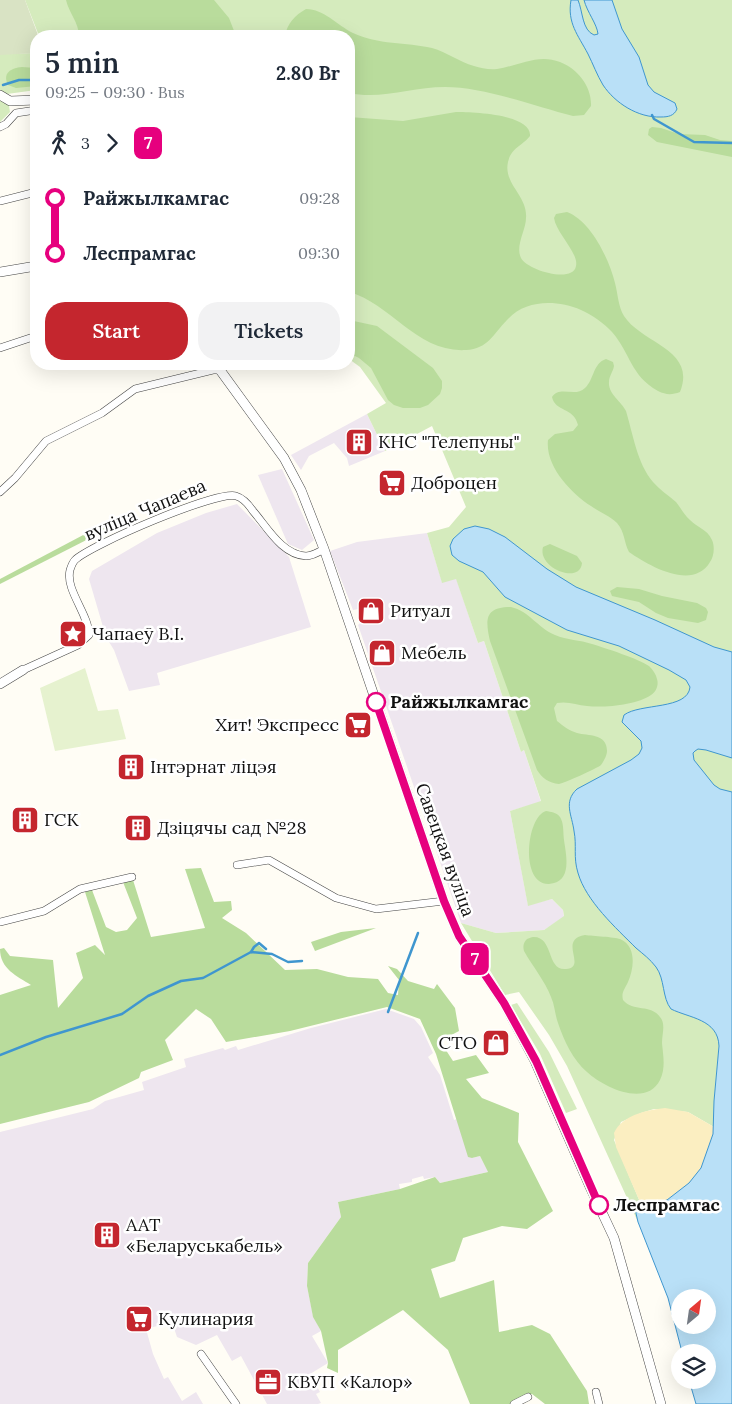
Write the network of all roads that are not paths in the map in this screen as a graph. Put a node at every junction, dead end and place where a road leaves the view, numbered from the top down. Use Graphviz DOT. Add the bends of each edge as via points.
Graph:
graph roads {
  1 [pos="0,95"];
  2 [pos="30,100"];
  3 [pos="30,111"];
  4 [pos="0,127"];
  5 [pos="30,194"];
  6 [pos="0,201"];
  7 [pos="30,267"];
  8 [pos="0,272"];
  9 [pos="30,338"];
  10 [pos="0,348"];
  11 [pos="213,370"];
  12 [pos="221,370"];
  13 [pos="0,492"];
  14 [pos="324,549"];
  15 [pos="23,670"];
  16 [pos="0,684"];
  17 [pos="237,865"];
  18 [pos="132,877"];
  19 [pos="444,901"];
  20 [pos="0,922"];
  21 [pos="201,1354"];
  22 [pos="596,1392"];
  23 [pos="528,1397"];
  24 [pos="236,1404"];
  25 [pos="514,1404"];
  26 [pos="599,1404"];
  27 [pos="661,1404"];
  1 -- 2 [label="street" via="10,101"];
  3 -- 4 [label="street" via="16,114"];
  5 -- 6 [label="street"];
  7 -- 8 [label="street"];
  9 -- 10 [label="street"];
  11 -- 13 [label="street" via="135,389 102,413 46,441"];
  12 -- 14 [label="street, Савецкая вуліца" via="284,458 301,490"];
  14 -- 15 [label="street, вуліца Чапаева" via="308,556 294,554 283,547 247,503 236,496 196,503 114,538 74,561 70,581 89,626 89,635 78,645"];
  14 -- 19 [label="street, Савецкая вуліца"];
  15 -- 16 [label="street"];
  17 -- 19 [label="street" via="269,860 336,898 376,909"];
  18 -- 20 [label="street" via="80,889 44,911"];
  19 -- 27 [label="street, Савецкая вуліца" via="459,936 504,1003 536,1061 614,1238"];
  21 -- 24 [label="street"];
  22 -- 26 [label="street"];
  23 -- 25 [label="street"];
}
